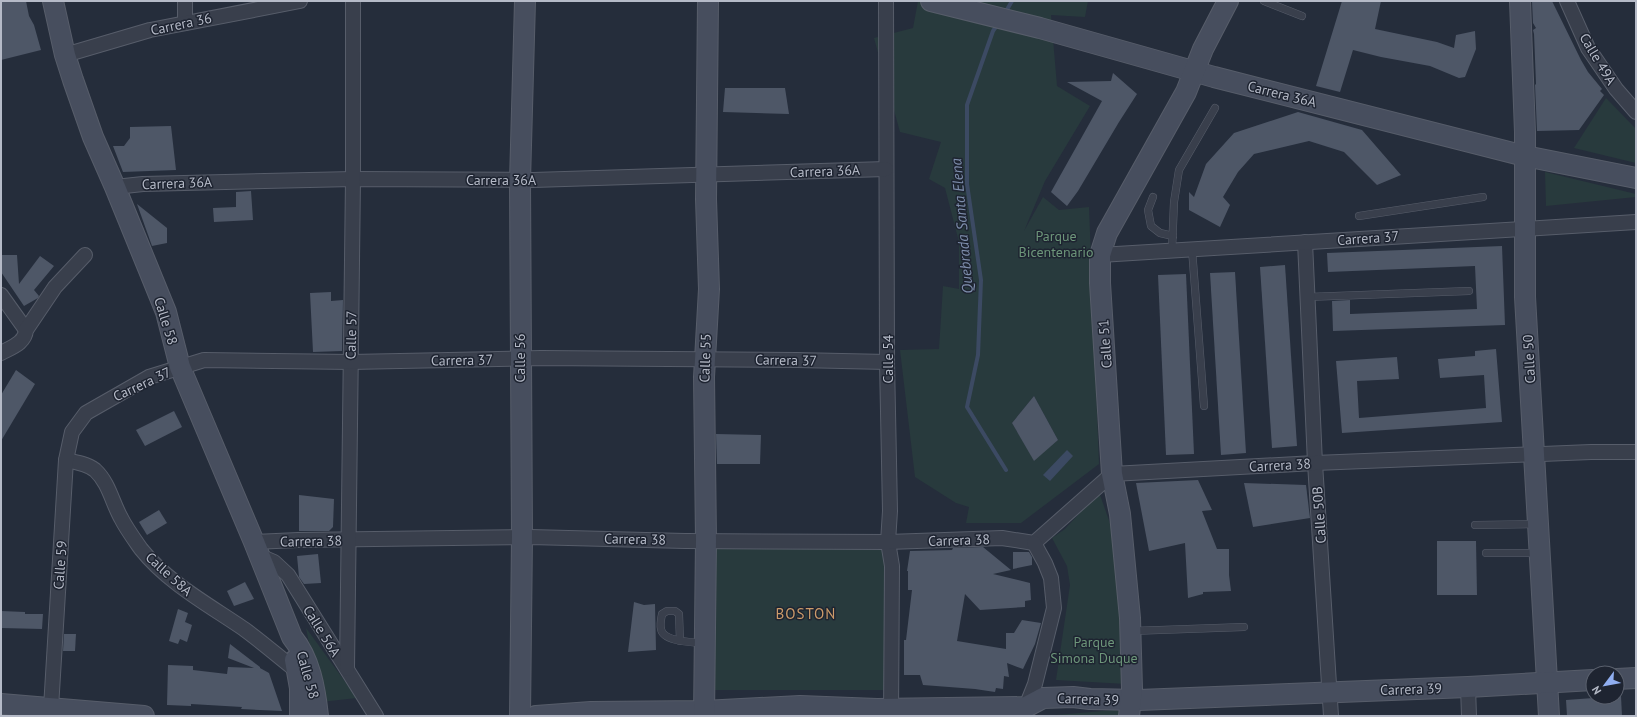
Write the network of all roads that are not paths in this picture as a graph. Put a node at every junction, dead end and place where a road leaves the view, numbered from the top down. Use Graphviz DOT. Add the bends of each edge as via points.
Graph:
graph roads {
  1 [pos="53,1"];
  2 [pos="185,1"];
  3 [pos="300,1"];
  4 [pos="353,1"];
  5 [pos="525,1"];
  6 [pos="708,1"];
  7 [pos="886,1"];
  8 [pos="931,1"];
  9 [pos="1228,1"];
  10 [pos="1266,1"];
  11 [pos="1520,1"];
  12 [pos="1567,1"];
  13 [pos="1302,16"];
  14 [pos="185,23"];
  15 [pos="64,55"];
  16 [pos="1196,72"];
  17 [pos="1215,108"];
  18 [pos="1636,112"];
  19 [pos="1525,156"];
  20 [pos="886,169"];
  21 [pos="706,175"];
  22 [pos="353,178"];
  23 [pos="1636,178"];
  24 [pos="520,181"];
  25 [pos="115,187"];
  26 [pos="1153,196"];
  27 [pos="1483,197"];
  28 [pos="1359,216"];
  29 [pos="1636,222"];
  30 [pos="1525,229"];
  31 [pos="1173,236"];
  32 [pos="1305,242"];
  33 [pos="1192,249"];
  34 [pos="1172,250"];
  35 [pos="85,255"];
  36 [pos="1100,255"];
  37 [pos="1469,291"];
  38 [pos="1,295"];
  39 [pos="1307,297"];
  40 [pos="26,330"];
  41 [pos="1,353"];
  42 [pos="520,359"];
  43 [pos="705,360"];
  44 [pos="351,362"];
  45 [pos="887,362"];
  46 [pos="180,367"];
  47 [pos="1204,406"];
  48 [pos="77,424"];
  49 [pos="1636,452"];
  50 [pos="1534,454"];
  51 [pos="66,460"];
  52 [pos="1316,463"];
  53 [pos="1112,474"];
  54 [pos="1538,523"];
  55 [pos="1475,525"];
  56 [pos="522,537"];
  57 [pos="348,540"];
  58 [pos="706,540"];
  59 [pos="888,542"];
  60 [pos="1034,543"];
  61 [pos="257,549"];
  62 [pos="1486,553"];
  63 [pos="1541,553"];
  64 [pos="1244,627"];
  65 [pos="1130,631"];
  66 [pos="292,636"];
  67 [pos="680,641"];
  68 [pos="705,643"];
  69 [pos="347,669"];
  70 [pos="297,671"];
  71 [pos="1585,680"];
  72 [pos="1547,682"];
  73 [pos="1468,687"];
  74 [pos="1330,692"];
  75 [pos="1,704"];
  76 [pos="51,708"];
  77 [pos="1130,708"];
  78 [pos="891,712"];
  79 [pos="1024,712"];
  80 [pos="704,714"];
  81 [pos="144,716"];
  82 [pos="300,716"];
  83 [pos="318,716"];
  84 [pos="376,716"];
  85 [pos="520,716"];
  86 [pos="536,716"];
  87 [pos="1331,716"];
  88 [pos="1469,716"];
  89 [pos="1549,716"];
  1 -- 15 [label="street, Calle 58"];
  2 -- 14 [label="street"];
  3 -- 14 [label="street, Carrera 36"];
  4 -- 22 [label="street, Calle 57"];
  5 -- 24 [label="street, Calle 56"];
  6 -- 21 [label="street, Calle 55"];
  7 -- 20 [label="street, Calle 54"];
  8 -- 16 [label="street, Carrera 36A" via="1040,28"];
  9 -- 16 [label="street, Calle 51" via="1203,49"];
  10 -- 13 [label="lane"];
  11 -- 19 [label="street, Calle 50"];
  12 -- 18 [label="street, Calle 49A" via="1588,48 1616,89"];
  14 -- 15 [label="street, Carrera 36" via="150,30"];
  15 -- 25 [label="street, Calle 58" via="93,137"];
  16 -- 19 [label="street, Carrera 36A"];
  16 -- 36 [label="street, Calle 51" via="1107,233"];
  17 -- 31 [label="lane" via="1179,170 1174,202"];
  19 -- 23 [label="street, Carrera 36A"];
  19 -- 30 [label="street, Calle 50"];
  20 -- 21 [label="street, Carrera 36A"];
  20 -- 45 [label="street, Calle 54"];
  21 -- 24 [label="street, Carrera 36A"];
  21 -- 43 [label="street, Calle 55" via="709,290"];
  22 -- 24 [label="street, Carrera 36A"];
  22 -- 25 [label="street, Carrera 36A"];
  22 -- 44 [label="street, Calle 57"];
  24 -- 42 [label="street, Calle 56"];
  25 -- 46 [label="street, Calle 58" via="166,312"];
  26 -- 31 [label="lane" via="1148,210 1151,226 1160,233"];
  27 -- 28 [label="lane"];
  29 -- 30 [label="street, Carrera 37"];
  30 -- 32 [label="street, Carrera 37"];
  30 -- 50 [label="street, Calle 50" via="1525,297"];
  31 -- 34 [label="lane"];
  32 -- 33 [label="street, Carrera 37"];
  32 -- 39 [label="street, Calle 50B"];
  33 -- 34 [label="street, Carrera 37"];
  33 -- 47 [label="lane"];
  34 -- 36 [label="street, Carrera 37"];
  35 -- 40 [label="street" via="55,287"];
  36 -- 53 [label="street, Calle 51"];
  37 -- 39 [label="lane"];
  38 -- 40 [label="street"];
  39 -- 52 [label="street, Calle 50B"];
  40 -- 41 [label="street" via="22,341"];
  42 -- 43 [label="street, Carrera 37"];
  42 -- 44 [label="street, Carrera 37"];
  42 -- 56 [label="street, Calle 56"];
  43 -- 45 [label="street, Carrera 37"];
  43 -- 58 [label="street, Calle 55"];
  44 -- 46 [label="street, Carrera 37" via="204,360"];
  44 -- 57 [label="street, Calle 57"];
  45 -- 59 [label="street, Calle 54" via="890,511"];
  46 -- 48 [label="street, Carrera 37" via="149,377 99,404 86,413"];
  46 -- 61 [label="street, Calle 58"];
  48 -- 51 [label="street, Calle 59" via="72,432"];
  49 -- 50 [label="street, Carrera 38"];
  50 -- 52 [label="street, Carrera 38"];
  50 -- 54 [label="street, Calle 50"];
  51 -- 70 [label="street, Calle 58A" via="83,464 99,475 108,487 121,518 141,549 157,566 198,600 245,630"];
  51 -- 76 [label="street, Calle 59"];
  52 -- 53 [label="street, Carrera 38"];
  52 -- 74 [label="street, Calle 50B"];
  53 -- 60 [label="street"];
  53 -- 65 [label="street, Calle 51" via="1120,514"];
  54 -- 55 [label="lane"];
  54 -- 63 [label="street, Calle 50"];
  56 -- 57 [label="street, Carrera 38"];
  56 -- 58 [label="street, Carrera 38"];
  56 -- 85 [label="street, Calle 56"];
  57 -- 61 [label="street, Carrera 38" via="298,540"];
  57 -- 69 [label="street, Calle 57"];
  58 -- 59 [label="street, Carrera 38"];
  58 -- 68 [label="street, Calle 55"];
  59 -- 60 [label="street, Carrera 38" via="1002,538"];
  59 -- 78 [label="street, Calle 54" via="892,566"];
  60 -- 79 [label="street" via="1051,578 1054,608 1035,684"];
  61 -- 66 [label="street, Calle 58"];
  61 -- 69 [label="street, Calle 56A" via="288,576"];
  62 -- 63 [label="lane"];
  63 -- 72 [label="street, Calle 50"];
  64 -- 65 [label="lane"];
  65 -- 77 [label="street, Calle 51"];
  66 -- 70 [label="street, Calle 58"];
  66 -- 83 [label="street, Calle 58" via="310,670"];
  67 -- 68 [label="lane"];
  68 -- 80 [label="street, Calle 55"];
  69 -- 84 [label="street, Calle 56A"];
  70 -- 82 [label="street, Calle 58"];
  71 -- 72 [label="street, Carrera 39"];
  72 -- 73 [label="street, Carrera 39"];
  72 -- 89 [label="street, Calle 50"];
  73 -- 74 [label="street, Carrera 39"];
  73 -- 88 [label="street"];
  74 -- 77 [label="street, Carrera 39"];
  74 -- 87 [label="street, Calle 50B"];
  75 -- 76 [label="street"];
  76 -- 81 [label="street"];
  77 -- 79 [label="street, Carrera 39" via="1073,697 1043,698"];
  78 -- 79 [label="street, Carrera 39"];
  78 -- 80 [label="street, Carrera 39" via="800,706"];
  80 -- 86 [label="street, Carrera 39" via="591,712"];
}
